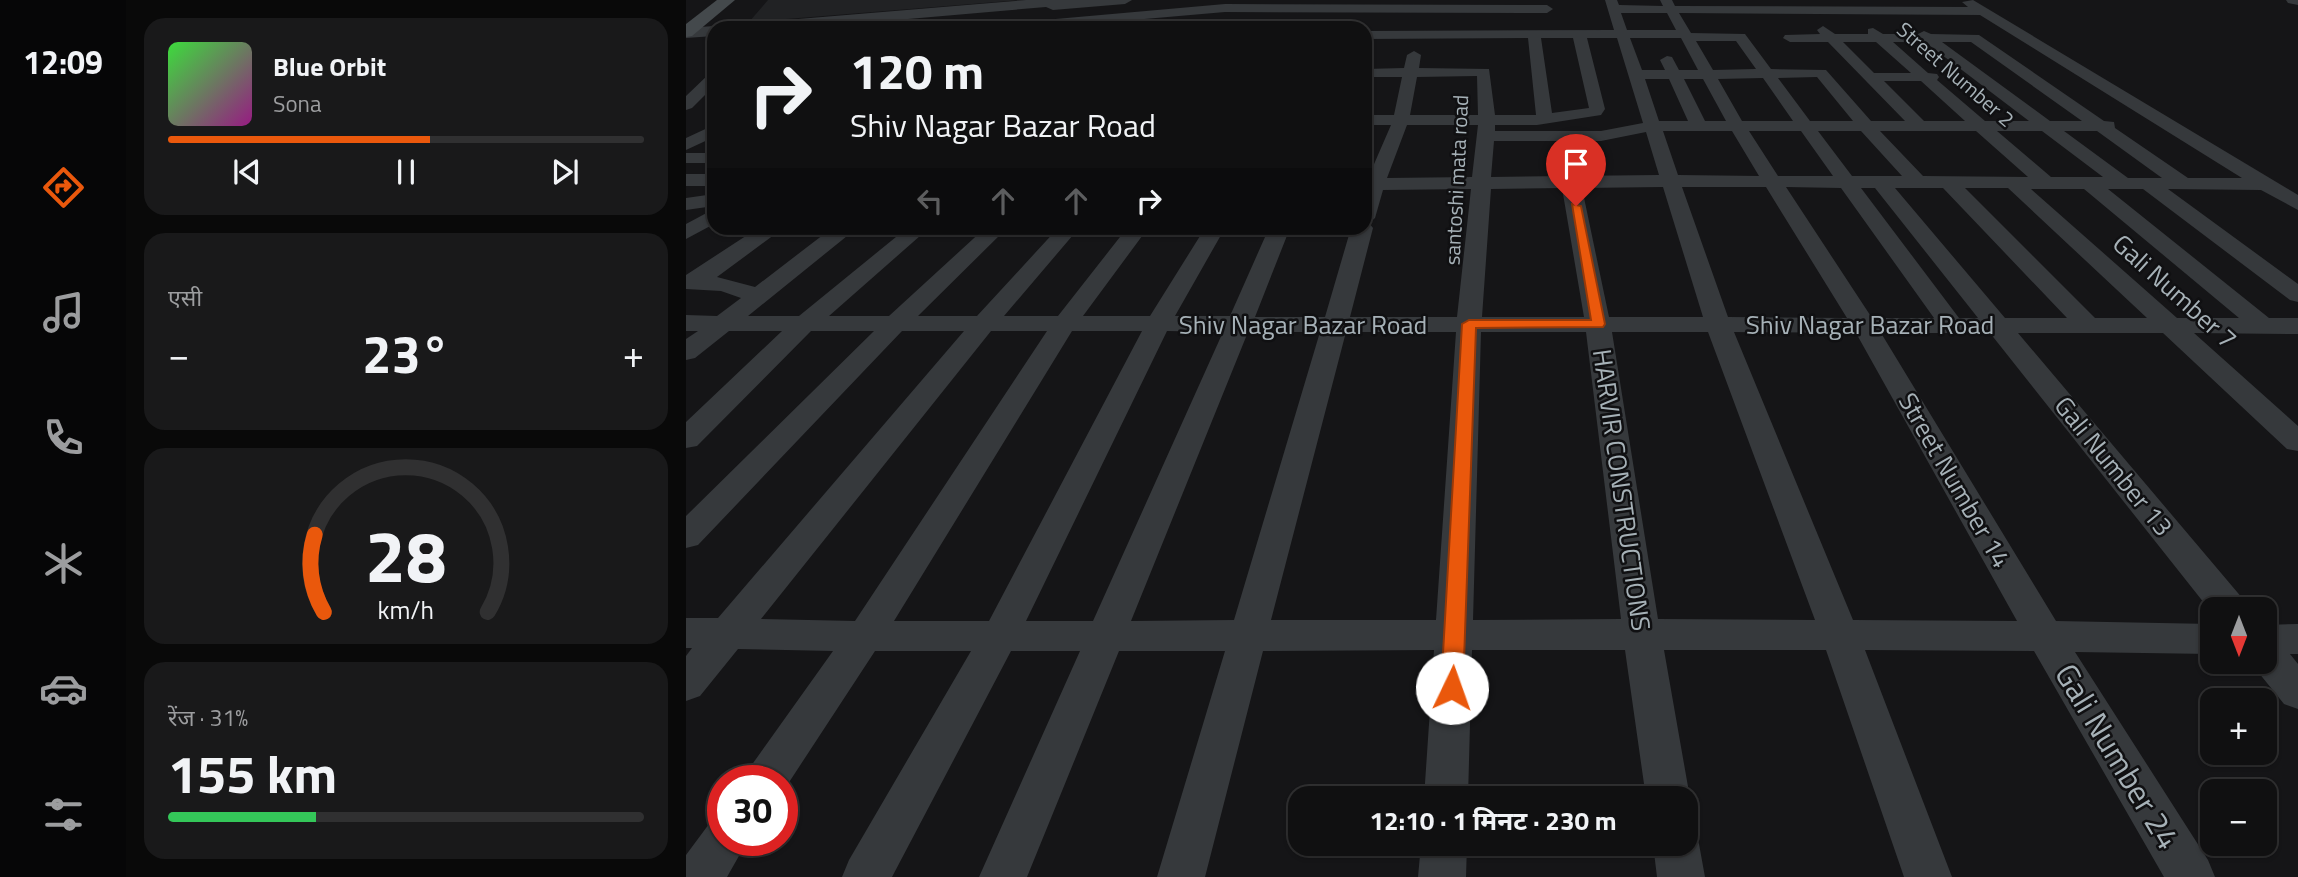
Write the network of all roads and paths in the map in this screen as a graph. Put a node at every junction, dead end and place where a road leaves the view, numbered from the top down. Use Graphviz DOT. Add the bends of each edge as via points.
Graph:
graph roads {
  1 [pos="1078,0"];
  2 [pos="1125,0"];
  3 [pos="1505,0"];
  4 [pos="1836,0"];
  5 [pos="1880,0"];
  6 [pos="1920,0"];
  7 [pos="715,3"];
  8 [pos="1548,4"];
  9 [pos="1612,4"];
  10 [pos="1669,4"];
  11 [pos="1720,5"];
  12 [pos="1755,5"];
  13 [pos="1797,5"];
  14 [pos="1240,7"];
  15 [pos="1330,7"];
  16 [pos="1424,8"];
  17 [pos="1193,10"];
  18 [pos="1848,10"];
  19 [pos="1893,10"];
  20 [pos="1935,10"];
  21 [pos="989,11"];
  22 [pos="686,13"];
  23 [pos="717,21"];
  24 [pos="831,21"];
  25 [pos="885,21"];
  26 [pos="985,21"];
  27 [pos="1074,21"];
  28 [pos="1180,21"];
  29 [pos="707,33"];
  30 [pos="686,34"];
  31 [pos="1534,34"];
  32 [pos="1551,34"];
  33 [pos="1579,34"];
  34 [pos="1623,34"];
  35 [pos="1654,34"];
  36 [pos="1372,35"];
  37 [pos="1418,35"];
  38 [pos="707,36"];
  39 [pos="1686,36"];
  40 [pos="1740,37"];
  41 [pos="1777,38"];
  42 [pos="1831,38"];
  43 [pos="1880,38"];
  44 [pos="1929,38"];
  45 [pos="1974,38"];
  46 [pos="2028,39"];
  47 [pos="686,44"];
  48 [pos="1482,53"];
  49 [pos="697,72"];
  50 [pos="1372,73"];
  51 [pos="1409,73"];
  52 [pos="1821,73"];
  53 [pos="707,74"];
  54 [pos="1674,74"];
  55 [pos="1708,74"];
  56 [pos="1766,74"];
  57 [pos="1634,75"];
  58 [pos="1868,75"];
  59 [pos="1926,77"];
  60 [pos="1979,77"];
  61 [pos="2032,77"];
  62 [pos="2090,77"];
  63 [pos="707,82"];
  64 [pos="707,97"];
  65 [pos="689,101"];
  66 [pos="1545,119"];
  67 [pos="1372,120"];
  68 [pos="1401,120"];
  69 [pos="1652,126"];
  70 [pos="1699,126"];
  71 [pos="1737,126"];
  72 [pos="1804,126"];
  73 [pos="1866,126"];
  74 [pos="1920,126"];
  75 [pos="2104,126"];
  76 [pos="1984,127"];
  77 [pos="2045,127"];
  78 [pos="2172,127"];
  79 [pos="1486,128"];
  80 [pos="707,134"];
  81 [pos="686,145"];
  82 [pos="1372,148"];
  83 [pos="1391,148"];
  84 [pos="686,158"];
  85 [pos="707,158"];
  86 [pos="1372,181"];
  87 [pos="1671,181"];
  88 [pos="1774,182"];
  89 [pos="1846,182"];
  90 [pos="1880,182"];
  91 [pos="1571,183"];
  92 [pos="1919,183"];
  93 [pos="1949,183"];
  94 [pos="2013,183"];
  95 [pos="2046,183"];
  96 [pos="2089,183"];
  97 [pos="2123,183"];
  98 [pos="1372,184"];
  99 [pos="1481,184"];
  100 [pos="2148,184"];
  101 [pos="2185,184"];
  102 [pos="2266,184"];
  103 [pos="707,201"];
  104 [pos="686,204"];
  105 [pos="2298,204"];
  106 [pos="760,235"];
  107 [pos="836,235"];
  108 [pos="911,235"];
  109 [pos="990,235"];
  110 [pos="1063,235"];
  111 [pos="1133,235"];
  112 [pos="1212,235"];
  113 [pos="1277,235"];
  114 [pos="1360,235"];
  115 [pos="690,282"];
  116 [pos="2298,295"];
  117 [pos="760,296"];
  118 [pos="686,323"];
  119 [pos="723,323"];
  120 [pos="805,323"];
  121 [pos="896,323"];
  122 [pos="984,323"];
  123 [pos="1065,323"];
  124 [pos="1158,324"];
  125 [pos="1237,324"];
  126 [pos="1335,324"];
  127 [pos="1469,324"];
  128 [pos="1598,324"];
  129 [pos="1951,324"];
  130 [pos="1997,324"];
  131 [pos="1718,325"];
  132 [pos="1864,325"];
  133 [pos="2088,325"];
  134 [pos="2169,326"];
  135 [pos="2263,326"];
  136 [pos="2298,326"];
  137 [pos="686,352"];
  138 [pos="686,439"];
  139 [pos="2298,442"];
  140 [pos="686,536"];
  141 [pos="2220,597"];
  142 [pos="686,633"];
  143 [pos="728,633"];
  144 [pos="1455,634"];
  145 [pos="1107,635"];
  146 [pos="1642,635"];
  147 [pos="1840,635"];
  148 [pos="865,636"];
  149 [pos="1000,636"];
  150 [pos="1247,636"];
  151 [pos="2045,636"];
  152 [pos="2200,639"];
  153 [pos="2298,639"];
  154 [pos="2277,640"];
  155 [pos="2277,667"];
  156 [pos="686,684"];
  157 [pos="2298,692"];
  158 [pos="776,765"];
  159 [pos="1447,786"];
  160 [pos="1666,786"];
  161 [pos="714,856"];
  162 [pos="1443,856"];
  163 [pos="1678,856"];
  164 [pos="699,877"];
  165 [pos="866,877"];
  166 [pos="1003,877"];
  167 [pos="1181,877"];
  168 [pos="1442,877"];
  169 [pos="1681,877"];
  170 [pos="1928,877"];
  171 [pos="2191,877"];
  1 -- 24 [label="street"];
  2 -- 21 [label="street"];
  3 -- 15 [label="street"];
  4 -- 18 [label="street, Street Number 2"];
  5 -- 19 [label="street"];
  6 -- 20 [label="street"];
  7 -- 22 [label="main road"];
  7 -- 23 [label="main road"];
  7 -- 30 [label="main road"];
  8 -- 16 [label="street"];
  8 -- 32 [label="street"];
  9 -- 10 [label="street"];
  9 -- 34 [label="street"];
  10 -- 11 [label="street"];
  10 -- 39 [label="street, Street Number 14"];
  11 -- 12 [label="street"];
  11 -- 40 [label="street"];
  12 -- 13 [label="street"];
  13 -- 18 [label="street"];
  13 -- 42 [label="street"];
  14 -- 15 [label="street"];
  14 -- 15 [label="street" via="1287,13"];
  14 -- 17 [label="street"];
  15 -- 16 [label="street"];
  16 -- 37 [label="street"];
  17 -- 27 [label="street"];
  17 -- 28 [label="street"];
  18 -- 19 [label="street"];
  18 -- 43 [label="street, Street Number 2"];
  19 -- 20 [label="street"];
  19 -- 44 [label="street"];
  20 -- 45 [label="street"];
  20 -- 46 [label="street" via="1975,6"];
  21 -- 25 [label="street"];
  21 -- 26 [label="street"];
  29 -- 30 [label="street"];
  31 -- 32 [label="street"];
  31 -- 48 [label="street"];
  31 -- 66 [label="street"];
  32 -- 33 [label="street"];
  33 -- 34 [label="street"];
  33 -- 66 [label="street" via="1597,108 1589,114"];
  34 -- 35 [label="street"];
  34 -- 57 [label="street"];
  35 -- 39 [label="street"];
  35 -- 54 [label="street"];
  36 -- 37 [label="street"];
  37 -- 48 [label="street"];
  37 -- 51 [label="street"];
  38 -- 47 [label="main road"];
  39 -- 40 [label="street"];
  39 -- 55 [label="street, Street Number 14"];
  40 -- 41 [label="street"];
  40 -- 56 [label="street"];
  41 -- 42 [label="street"];
  41 -- 52 [label="street"];
  42 -- 43 [label="street"];
  42 -- 58 [label="street"];
  43 -- 44 [label="street"];
  43 -- 59 [label="street, Street Number 2"];
  44 -- 45 [label="street"];
  44 -- 60 [label="street"];
  45 -- 46 [label="street"];
  45 -- 61 [label="street"];
  46 -- 62 [label="street"];
  48 -- 51 [label="street, santoshi mata road"];
  48 -- 79 [label="street, santoshi mata road"];
  49 -- 53 [label="street"];
  50 -- 51 [label="street, santoshi mata road"];
  51 -- 68 [label="street"];
  52 -- 56 [label="street"];
  52 -- 58 [label="street"];
  52 -- 73 [label="street"];
  54 -- 55 [label="street"];
  54 -- 57 [label="street"];
  54 -- 70 [label="street"];
  55 -- 56 [label="street"];
  55 -- 71 [label="street, Street Number 14"];
  56 -- 72 [label="street"];
  57 -- 69 [label="street"];
  58 -- 59 [label="street"];
  58 -- 74 [label="street"];
  59 -- 60 [label="street"];
  59 -- 76 [label="street, Street Number 2"];
  60 -- 61 [label="street"];
  60 -- 77 [label="street"];
  61 -- 62 [label="street"];
  61 -- 75 [label="street"];
  62 -- 78 [label="street"];
  63 -- 65 [label="street"];
  64 -- 65 [label="street"];
  66 -- 79 [label="street"];
  67 -- 68 [label="street"];
  68 -- 79 [label="street"];
  68 -- 83 [label="street"];
  69 -- 70 [label="street"];
  69 -- 79 [label="street" via="1601,136"];
  69 -- 87 [label="street"];
  70 -- 71 [label="street"];
  71 -- 72 [label="street"];
  71 -- 88 [label="street, Street Number 14"];
  72 -- 73 [label="street"];
  72 -- 89 [label="street"];
  73 -- 74 [label="street"];
  73 -- 92 [label="street"];
  74 -- 76 [label="street"];
  75 -- 77 [label="street"];
  75 -- 78 [label="street"];
  75 -- 101 [label="street"];
  76 -- 77 [label="street"];
  76 -- 95 [label="street, Street Number 2"];
  77 -- 97 [label="street"];
  78 -- 102 [label="street"];
  79 -- 99 [label="street, santoshi mata road"];
  80 -- 81 [label="street"];
  82 -- 83 [label="street"];
  83 -- 86 [label="street"];
  84 -- 85 [label="street"];
  87 -- 88 [label="street"];
  87 -- 91 [label="street"];
  87 -- 131 [label="street"];
  88 -- 89 [label="street"];
  88 -- 132 [label="street, Street Number 14"];
  89 -- 90 [label="street"];
  89 -- 129 [label="street"];
  90 -- 92 [label="street"];
  90 -- 130 [label="street, Gali Number 13"];
  91 -- 99 [label="street"];
  91 -- 128 [label="street, HARVIR CONSTRUCTIONS"];
  92 -- 93 [label="street"];
  93 -- 94 [label="street"];
  93 -- 133 [label="street"];
  94 -- 95 [label="street"];
  94 -- 134 [label="street, Gali Number 7"];
  95 -- 96 [label="street"];
  96 -- 97 [label="street"];
  96 -- 135 [label="street"];
  97 -- 100 [label="street"];
  98 -- 99 [label="street"];
  99 -- 127 [label="street, santoshi mata road"];
  100 -- 101 [label="street"];
  100 -- 116 [label="street"];
  101 -- 102 [label="street"];
  102 -- 105 [label="street"];
  103 -- 104 [label="street"];
  106 -- 115 [label="street"];
  107 -- 117 [label="street"];
  108 -- 120 [label="street"];
  109 -- 121 [label="street"];
  110 -- 122 [label="street"];
  111 -- 123 [label="street"];
  112 -- 124 [label="street"];
  113 -- 125 [label="street"];
  114 -- 126 [label="street"];
  115 -- 117 [label="street" via="724,284"];
  117 -- 119 [label="street"];
  118 -- 119 [label="street, Shiv Nagar Bazar Road"];
  119 -- 120 [label="street, Shiv Nagar Bazar Road"];
  119 -- 137 [label="street"];
  120 -- 121 [label="street, Shiv Nagar Bazar Road"];
  120 -- 138 [label="street"];
  121 -- 122 [label="street, Shiv Nagar Bazar Road"];
  121 -- 140 [label="street"];
  122 -- 123 [label="street, Shiv Nagar Bazar Road"];
  122 -- 143 [label="street"];
  123 -- 124 [label="street, Shiv Nagar Bazar Road"];
  123 -- 148 [label="street"];
  124 -- 125 [label="street, Shiv Nagar Bazar Road"];
  124 -- 149 [label="street"];
  125 -- 126 [label="street, Shiv Nagar Bazar Road"];
  125 -- 145 [label="street"];
  126 -- 127 [label="street, Shiv Nagar Bazar Road"];
  126 -- 150 [label="street"];
  127 -- 128 [label="street, Shiv Nagar Bazar Road"];
  127 -- 144 [label="street, santoshi mata road"];
  128 -- 131 [label="street, Shiv Nagar Bazar Road"];
  128 -- 146 [label="street, HARVIR CONSTRUCTIONS"];
  129 -- 130 [label="street, Shiv Nagar Bazar Road"];
  129 -- 132 [label="street, Shiv Nagar Bazar Road"];
  130 -- 133 [label="street, Shiv Nagar Bazar Road"];
  130 -- 141 [label="street, Gali Number 13"];
  131 -- 132 [label="street, Shiv Nagar Bazar Road"];
  131 -- 147 [label="street"];
  132 -- 151 [label="street, Street Number 14"];
  133 -- 134 [label="street, Shiv Nagar Bazar Road"];
  134 -- 135 [label="street, Shiv Nagar Bazar Road"];
  134 -- 139 [label="street, Gali Number 7"];
  135 -- 136 [label="street, Shiv Nagar Bazar Road"];
  142 -- 143 [label="street"];
  143 -- 148 [label="street"];
  143 -- 156 [label="street"];
  144 -- 146 [label="street"];
  144 -- 150 [label="street"];
  144 -- 159 [label="street, santoshi mata road"];
  145 -- 149 [label="street"];
  145 -- 150 [label="street"];
  145 -- 166 [label="street"];
  146 -- 147 [label="street"];
  146 -- 160 [label="street, HARVIR CONSTRUCTIONS"];
  147 -- 151 [label="street"];
  147 -- 170 [label="street"];
  148 -- 149 [label="street"];
  148 -- 158 [label="street"];
  149 -- 165 [label="street"];
  150 -- 167 [label="street"];
  151 -- 152 [label="street"];
  151 -- 171 [label="street, Gali Number 24"];
  153 -- 154 [label="street"];
  155 -- 157 [label="street"];
  161 -- 164 [label="street"];
  162 -- 168 [label="street"];
  163 -- 169 [label="street"];
}
